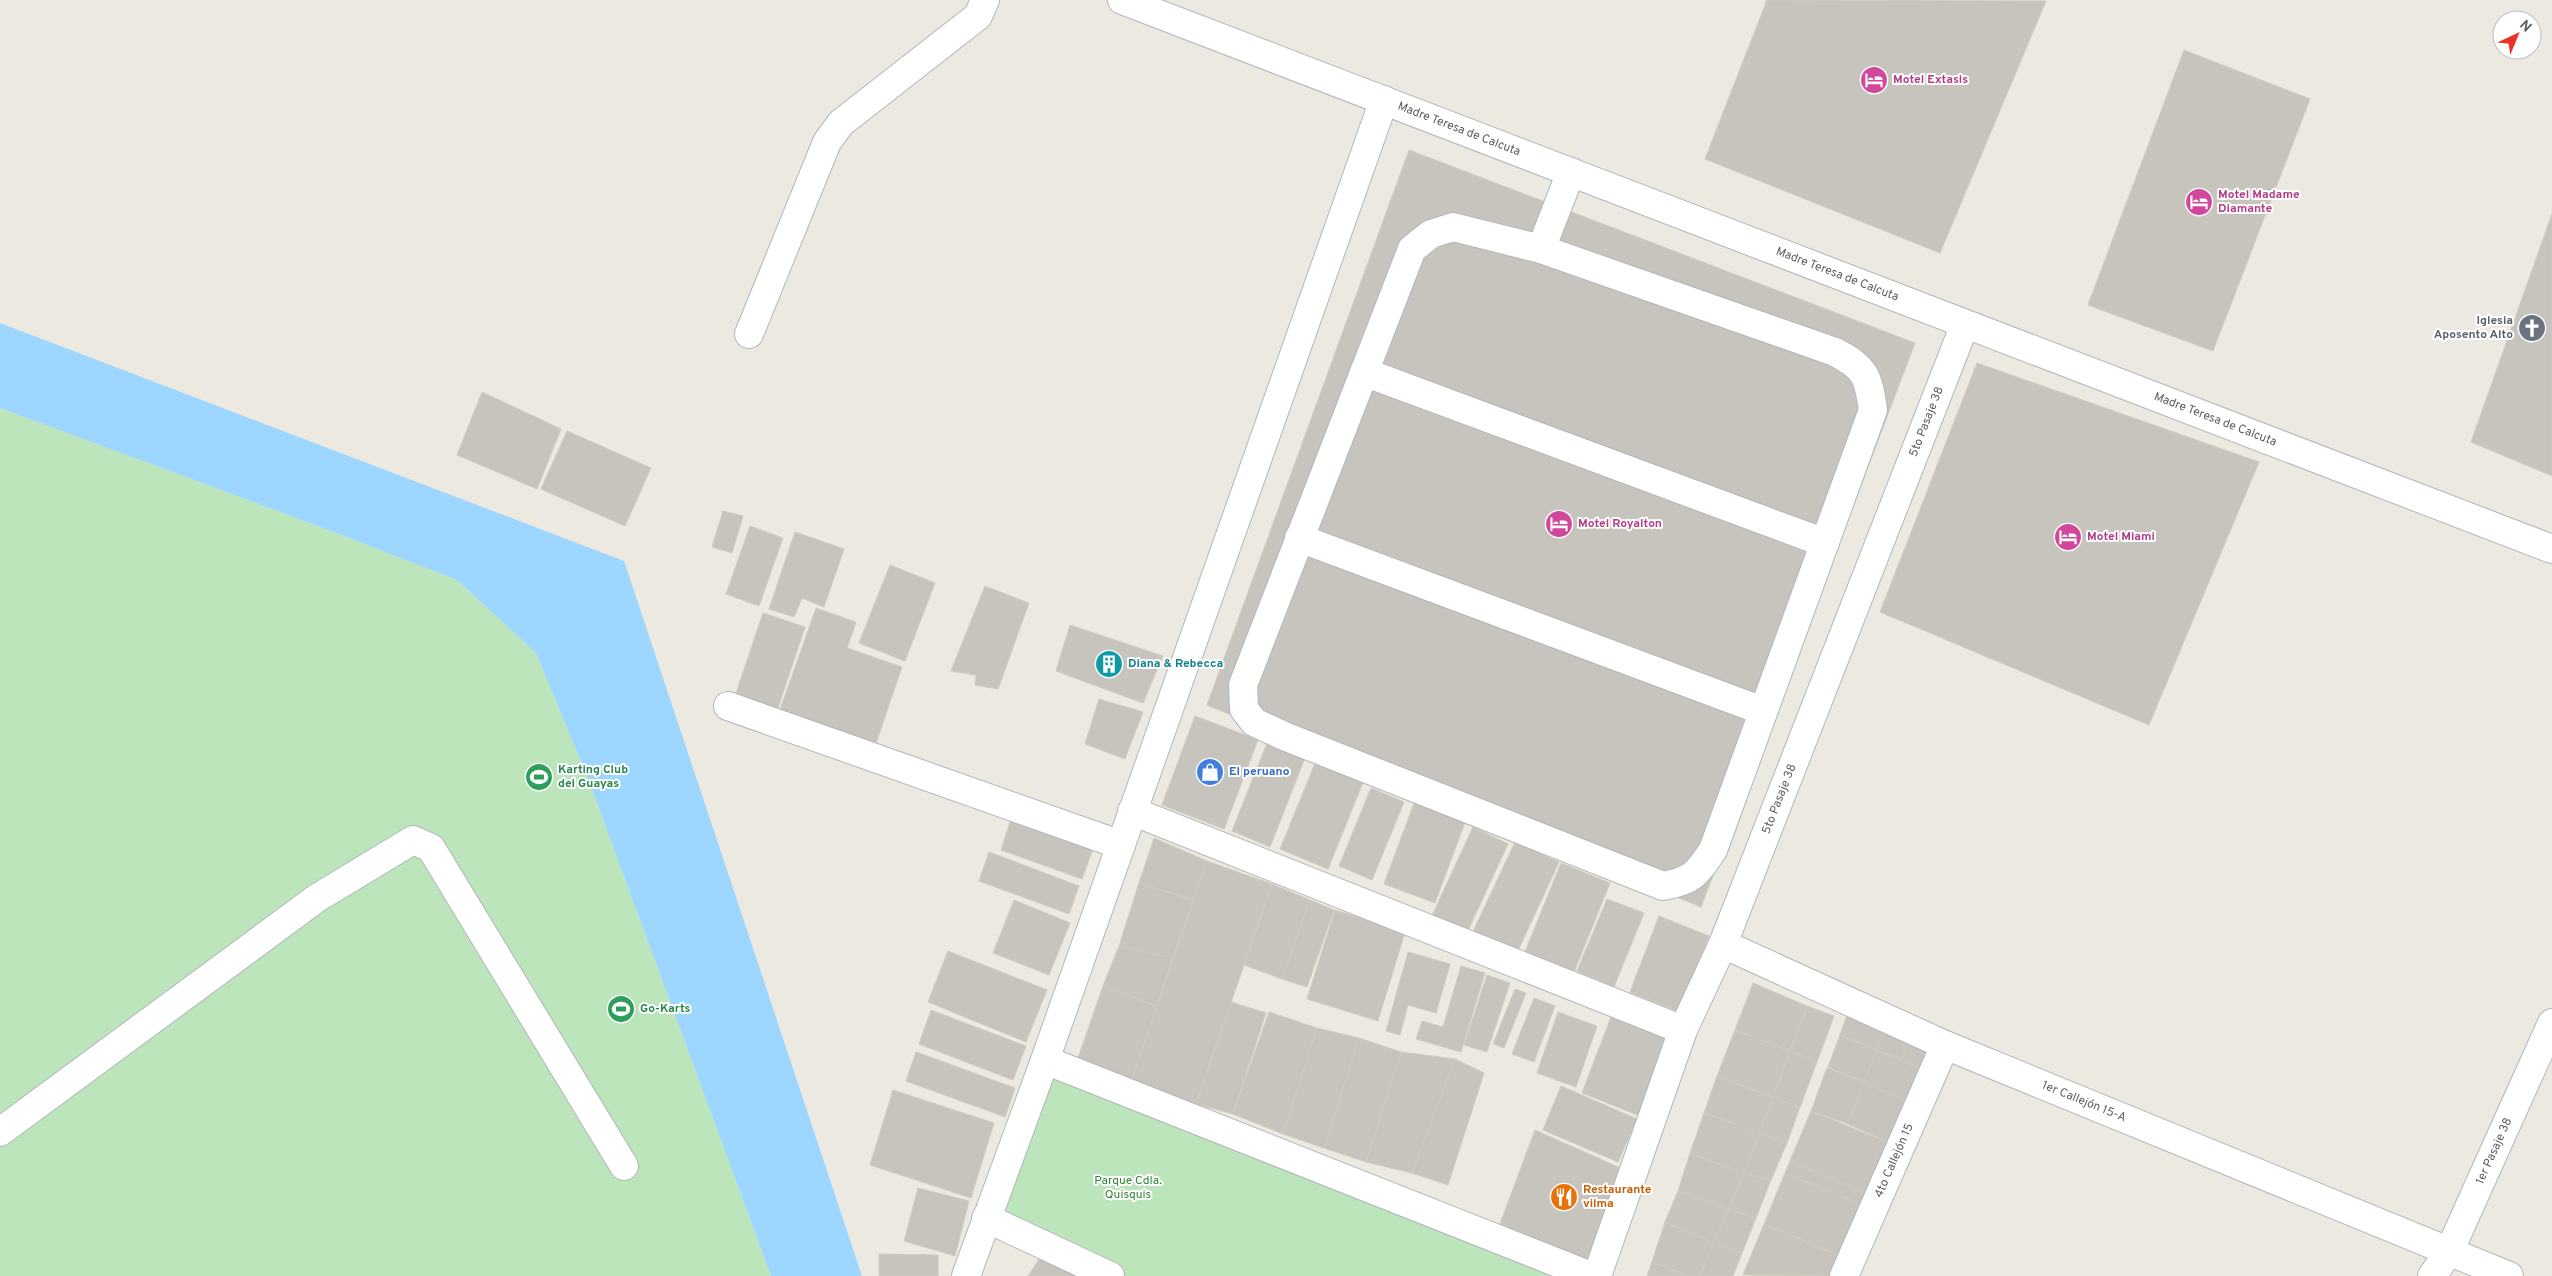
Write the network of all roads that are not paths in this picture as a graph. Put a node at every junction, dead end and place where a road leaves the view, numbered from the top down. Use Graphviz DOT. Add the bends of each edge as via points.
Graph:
graph roads {
  1 [pos="985,0"];
  2 [pos="1122,0"];
  3 [pos="1384,100"];
  4 [pos="1571,172"];
  5 [pos="1541,249"];
  6 [pos="1966,324"];
  7 [pos="749,334"];
  8 [pos="1364,372"];
  9 [pos="1299,538"];
  10 [pos="1825,543"];
  11 [pos="2552,549"];
  12 [pos="728,706"];
  13 [pos="1763,711"];
  14 [pos="1132,811"];
  15 [pos="1121,845"];
  16 [pos="1723,944"];
  17 [pos="2552,1023"];
  18 [pos="1683,1030"];
  19 [pos="1945,1045"];
  20 [pos="1045,1060"];
  21 [pos="0,1132"];
  22 [pos="624,1166"];
  23 [pos="986,1218"];
  24 [pos="2449,1252"];
  25 [pos="966,1276"];
  26 [pos="1110,1276"];
  27 [pos="1591,1276"];
  28 [pos="1597,1276"];
  29 [pos="1844,1276"];
  30 [pos="2432,1276"];
  31 [pos="2509,1276"];
  1 -- 7 [label="street" via="978,16 841,123 827,142"];
  2 -- 3 [label="street, Madre Teresa de Calcuta"];
  3 -- 4 [label="street, Madre Teresa de Calcuta"];
  3 -- 14 [label="street"];
  4 -- 5 [label="street"];
  4 -- 6 [label="street, Madre Teresa de Calcuta"];
  5 -- 8 [label="street" via="1453,227 1431,234 1412,249"];
  5 -- 10 [label="street" via="1835,352 1857,364 1869,384 1873,410"];
  6 -- 11 [label="street, Madre Teresa de Calcuta"];
  6 -- 16 [label="street, 5to Pasaje 38"];
  8 -- 9 [label="street"];
  8 -- 10 [label="street"];
  9 -- 13 [label="street"];
  9 -- 13 [label="street" via="1243,685 1244,709 1254,722 1663,886 1685,882 1700,870 1713,850"];
  10 -- 13 [label="street"];
  12 -- 15 [label="street"];
  14 -- 15 [label="street"];
  14 -- 18 [label="street"];
  15 -- 20 [label="street"];
  16 -- 18 [label="street, 5to Pasaje 38"];
  16 -- 19 [label="street, 1er Callejón 15-A"];
  17 -- 24 [label="street, 1er Pasaje 38"];
  18 -- 28 [label="street, 5to Pasaje 38"];
  19 -- 24 [label="street, 1er Callejón 15-A"];
  19 -- 29 [label="street, 4to Callejón 15"];
  20 -- 23 [label="street"];
  20 -- 27 [label="street"];
  21 -- 22 [label="street" via="317,898 413,840 431,848"];
  23 -- 25 [label="street"];
  23 -- 26 [label="street"];
  24 -- 30 [label="street, 1er Pasaje 38"];
  24 -- 31 [label="street, 1er Callejón 15-A"];
}
